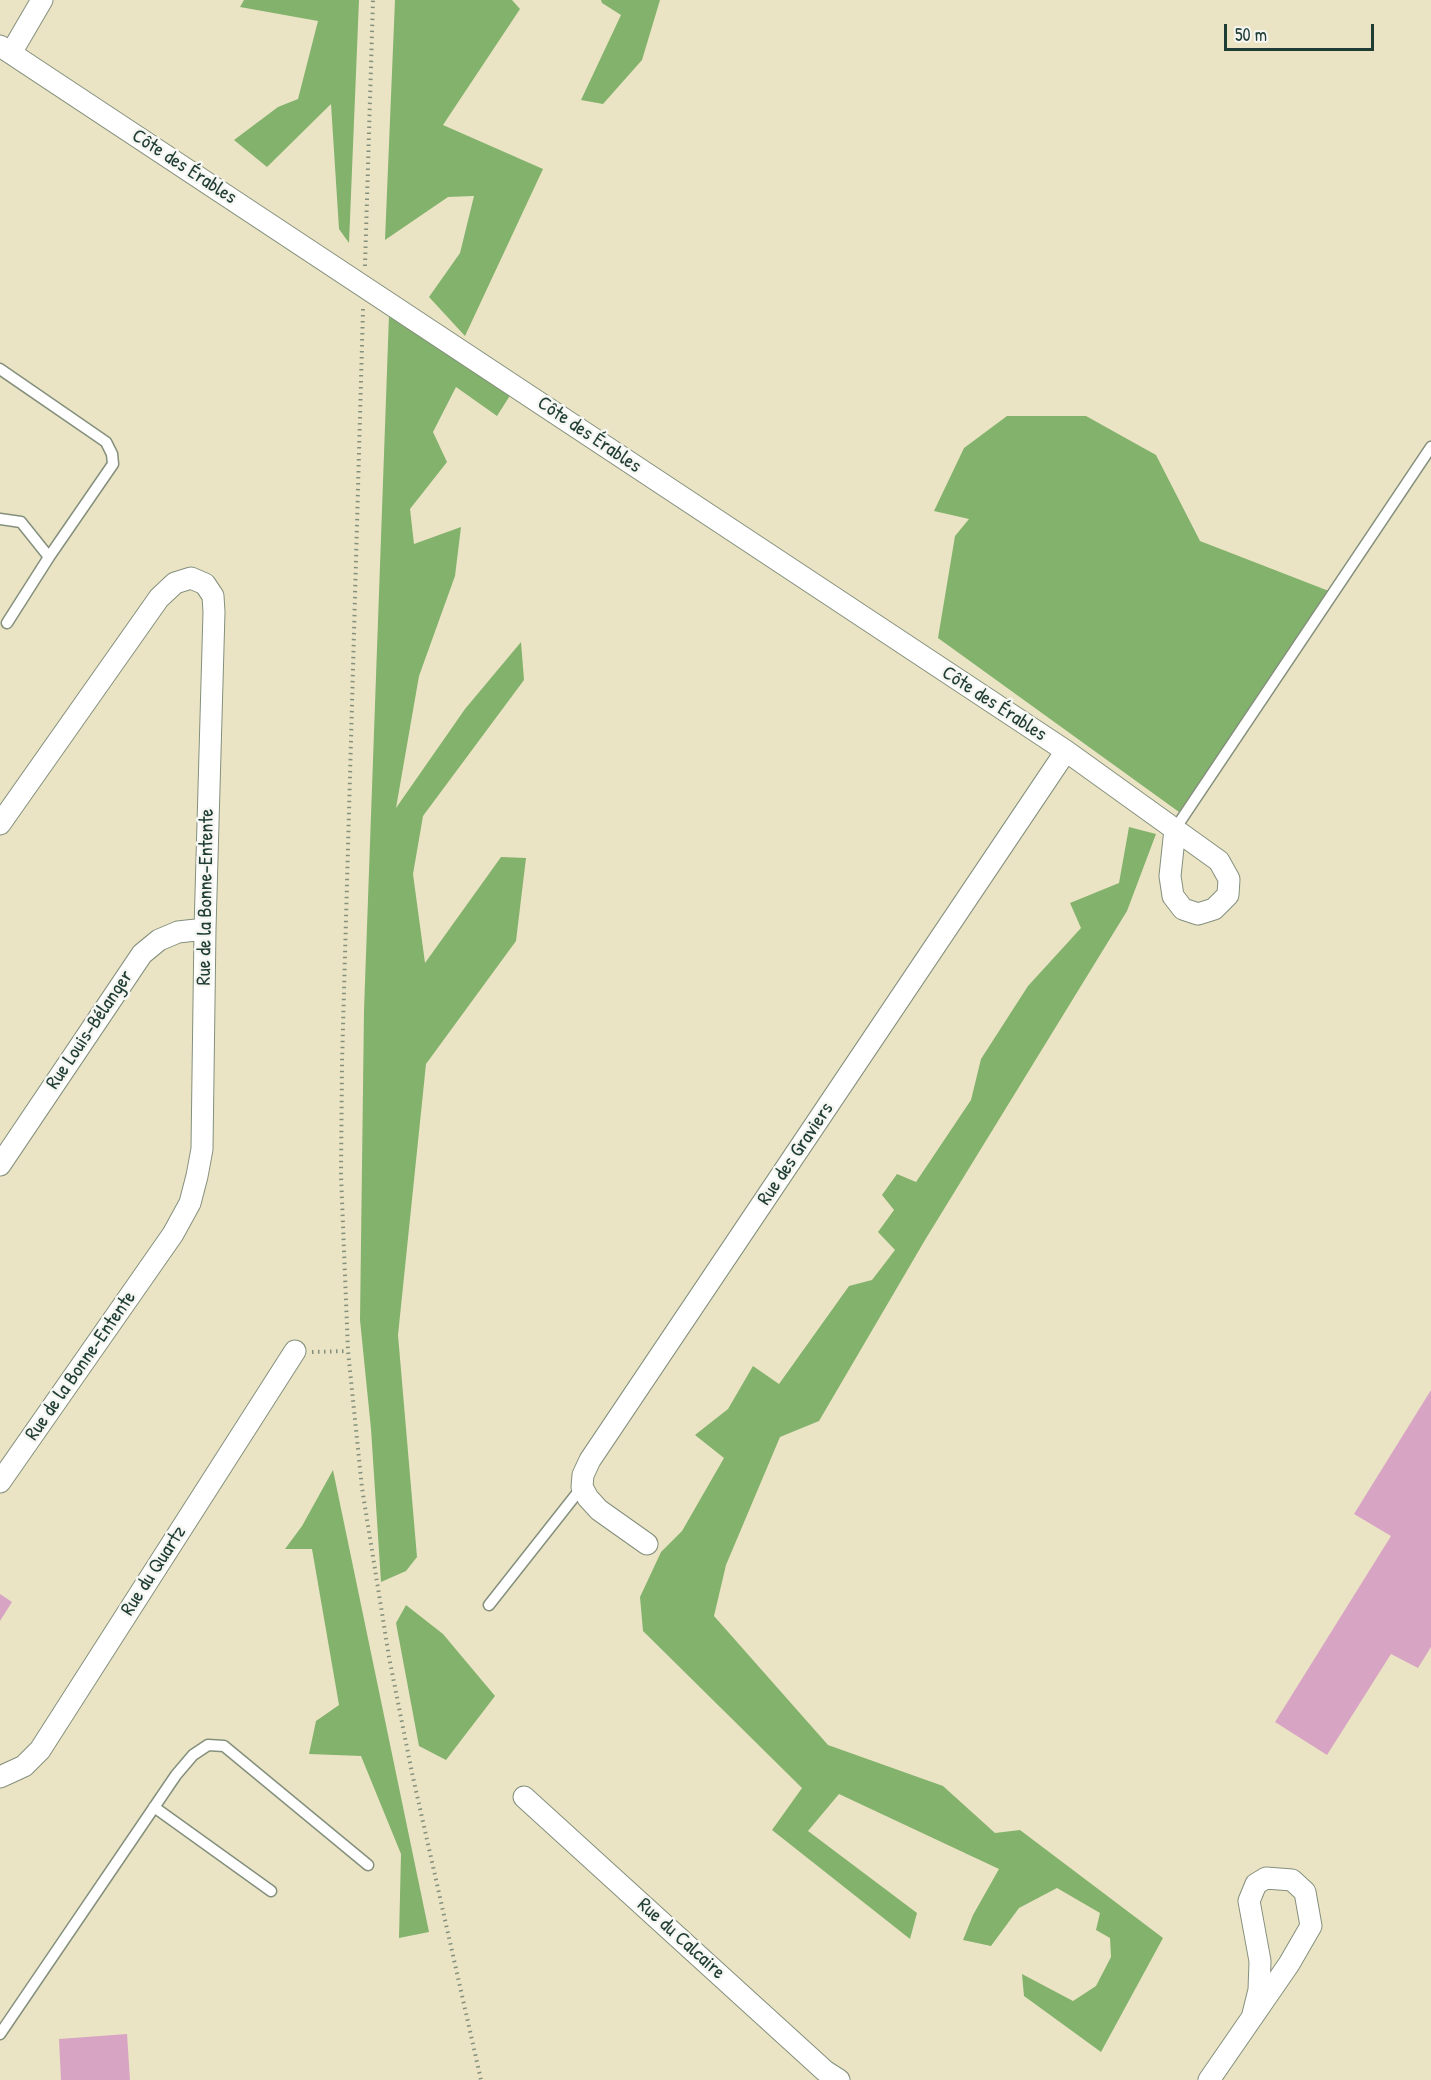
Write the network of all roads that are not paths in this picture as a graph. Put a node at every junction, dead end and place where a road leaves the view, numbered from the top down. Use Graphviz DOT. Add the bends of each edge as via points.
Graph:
graph roads {
  1 [pos="42,0"];
  2 [pos="6,50"];
  3 [pos="0,369"];
  4 [pos="1431,447"];
  5 [pos="0,519"];
  6 [pos="49,557"];
  7 [pos="7,623"];
  8 [pos="1066,752"];
  9 [pos="0,824"];
  10 [pos="1175,829"];
  11 [pos="205,929"];
  12 [pos="0,1165"];
  13 [pos="305,1352"];
  14 [pos="0,1482"];
  15 [pos="582,1487"];
  16 [pos="647,1544"];
  17 [pos="489,1605"];
  18 [pos="0,1777"];
  19 [pos="524,1797"];
  20 [pos="154,1808"];
  21 [pos="368,1864"];
  22 [pos="272,1891"];
  23 [pos="1253,2014"];
  24 [pos="0,2034"];
  25 [pos="839,2080"];
  26 [pos="1209,2080"];
  1 -- 2 [label="street"];
  2 -- 8 [label="street, Côte des Érables"];
  3 -- 6 [label="lane" via="106,442 112,454 113,464"];
  4 -- 10 [label="lane"];
  5 -- 6 [label="lane" via="21,522"];
  6 -- 7 [label="lane"];
  8 -- 10 [label="street, Côte des Érables"];
  8 -- 15 [label="street, Rue des Graviers" via="590,1460"];
  9 -- 11 [label="street, Rue de la Bonne-Entente" via="159,598 175,583 191,578 205,584 213,596 214,612"];
  11 -- 12 [label="street, Rue Louis-Bélanger" via="178,932 141,954"];
  11 -- 14 [label="street, Rue de la Bonne-Entente" via="202,1149 190,1203 173,1234"];
  13 -- 18 [label="street, Rue du Quartz" via="40,1750 24,1766"];
  15 -- 16 [label="street" via="599,1510"];
  15 -- 17 [label="lane"];
  19 -- 25 [label="street, Rue du Calcaire"];
  20 -- 21 [label="lane" via="193,1755 208,1745 224,1746"];
  20 -- 22 [label="lane"];
  20 -- 24 [label="lane"];
  23 -- 23 [label="street" via="1311,1926 1305,1892 1292,1880 1266,1878 1256,1884 1249,1901 1260,1961"];
  23 -- 26 [label="street"];
}
